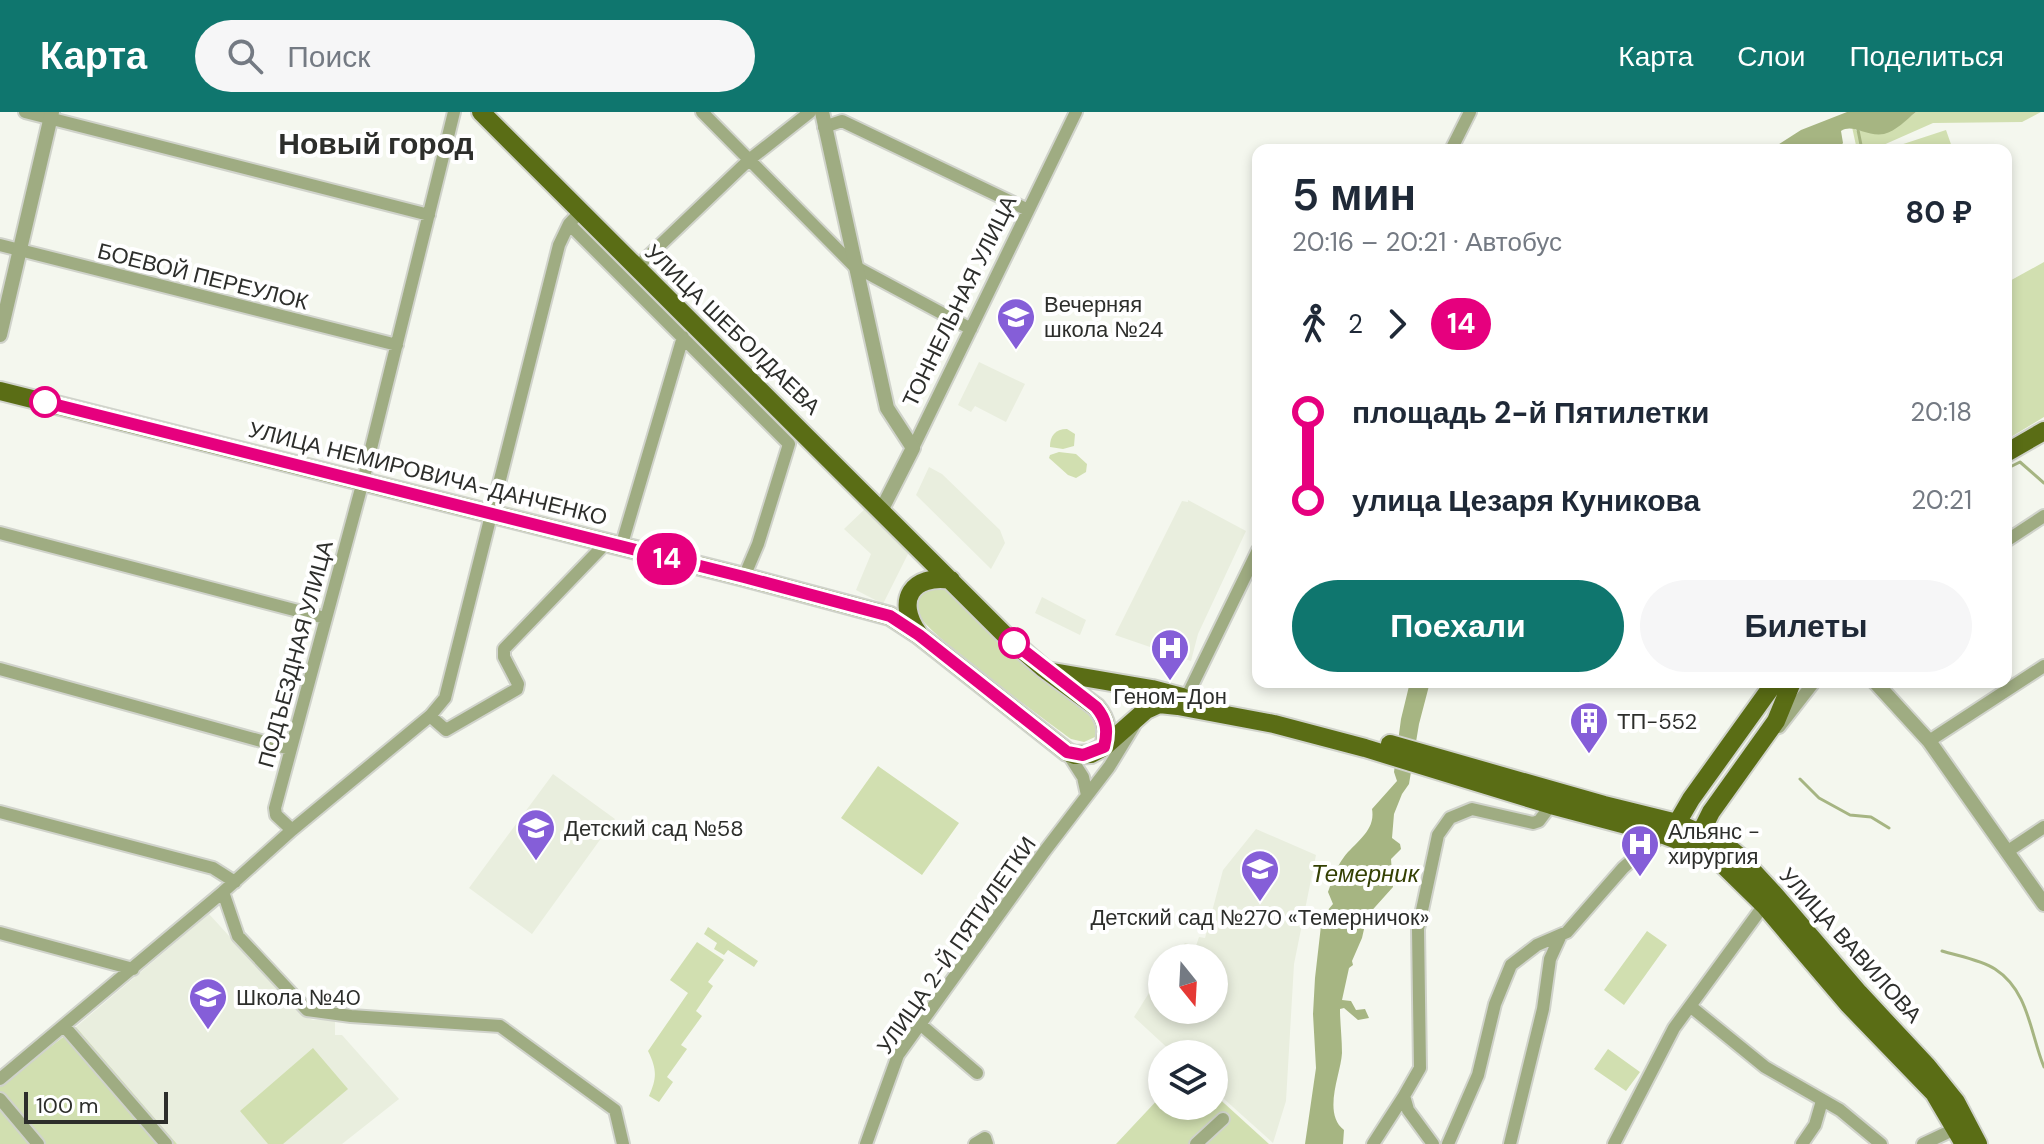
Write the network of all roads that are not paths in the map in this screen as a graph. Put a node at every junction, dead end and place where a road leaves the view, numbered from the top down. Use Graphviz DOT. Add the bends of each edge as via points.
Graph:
graph roads {
  1 [pos="25,112"];
  2 [pos="454,112"];
  3 [pos="481,112"];
  4 [pos="702,112"];
  5 [pos="810,112"];
  6 [pos="1076,112"];
  7 [pos="1470,112"];
  8 [pos="52,115"];
  9 [pos="823,119"];
  10 [pos="1454,144"];
  11 [pos="749,160"];
  12 [pos="1028,210"];
  13 [pos="429,215"];
  14 [pos="574,218"];
  15 [pos="0,245"];
  16 [pos="20,250"];
  17 [pos="854,266"];
  18 [pos="636,268"];
  19 [pos="971,329"];
  20 [pos="0,335"];
  21 [pos="683,337"];
  22 [pos="397,345"];
  23 [pos="0,391"];
  24 [pos="2044,431"];
  25 [pos="913,448"];
  26 [pos="2012,450"];
  27 [pos="363,481"];
  28 [pos="882,509"];
  29 [pos="491,514"];
  30 [pos="2044,516"];
  31 [pos="0,533"];
  32 [pos="2012,537"];
  33 [pos="614,545"];
  34 [pos="1252,561"];
  35 [pos="744,577"];
  36 [pos="951,580"];
  37 [pos="325,618"];
  38 [pos="919,635"];
  39 [pos="2044,666"];
  40 [pos="0,669"];
  41 [pos="1047,671"];
  42 [pos="2012,687"];
  43 [pos="1771,688"];
  44 [pos="1790,688"];
  45 [pos="1809,688"];
  46 [pos="1880,688"];
  47 [pos="2010,688"];
  48 [pos="1179,700"];
  49 [pos="430,716"];
  50 [pos="1134,719"];
  51 [pos="1741,730"];
  52 [pos="1929,741"];
  53 [pos="1760,743"];
  54 [pos="1104,747"];
  55 [pos="290,749"];
  56 [pos="1067,752"];
  57 [pos="1466,773"];
  58 [pos="1734,778"];
  59 [pos="1100,780"];
  60 [pos="1087,795"];
  61 [pos="1551,805"];
  62 [pos="0,812"];
  63 [pos="2044,827"];
  64 [pos="1670,829"];
  65 [pos="292,830"];
  66 [pos="1697,839"];
  67 [pos="2008,851"];
  68 [pos="235,882"];
  69 [pos="223,892"];
  70 [pos="2044,904"];
  71 [pos="1764,905"];
  72 [pos="0,933"];
  73 [pos="1560,937"];
  74 [pos="133,969"];
  75 [pos="1690,1006"];
  76 [pos="920,1024"];
  77 [pos="64,1026"];
  78 [pos="977,1073"];
  79 [pos="0,1079"];
  80 [pos="1404,1096"];
  81 [pos="0,1099"];
  82 [pos="1822,1101"];
  83 [pos="1222,1120"];
  84 [pos="1960,1136"];
  85 [pos="38,1144"];
  86 [pos="166,1144"];
  87 [pos="623,1144"];
  88 [pos="866,1144"];
  89 [pos="1196,1144"];
  90 [pos="1373,1144"];
  91 [pos="1433,1144"];
  92 [pos="1448,1144"];
  93 [pos="1510,1144"];
  94 [pos="1614,1144"];
  95 [pos="1802,1144"];
  96 [pos="1881,1144"];
  97 [pos="1923,1144"];
  98 [pos="1978,1144"];
  1 -- 8 [label="street"];
  2 -- 13 [label="street, ПОДЪЕЗДНАЯ УЛИЦА"];
  3 -- 14 [label="main road, УЛИЦА ШЕБОЛДАЕВА"];
  4 -- 11 [label="street"];
  5 -- 11 [label="street"];
  6 -- 12 [label="street, ТОННЕЛЬНАЯ УЛИЦА"];
  7 -- 10 [label="street"];
  8 -- 13 [label="street"];
  8 -- 16 [label="street"];
  9 -- 12 [label="street" via="842,121"];
  9 -- 17 [label="street"];
  11 -- 17 [label="street"];
  11 -- 18 [label="street"];
  12 -- 19 [label="street, ТОННЕЛЬНАЯ УЛИЦА"];
  13 -- 22 [label="street, ПОДЪЕЗДНАЯ УЛИЦА"];
  14 -- 18 [label="main road, УЛИЦА ШЕБОЛДАЕВА"];
  14 -- 21 [label="street"];
  14 -- 29 [label="street" via="559,245"];
  15 -- 16 [label="street, БОЕВОЙ ПЕРЕУЛОК"];
  16 -- 20 [label="street"];
  16 -- 22 [label="street, БОЕВОЙ ПЕРЕУЛОК"];
  17 -- 19 [label="street"];
  17 -- 25 [label="street" via="887,408"];
  18 -- 28 [label="main road, УЛИЦА ШЕБОЛДАЕВА"];
  19 -- 25 [label="street, ТОННЕЛЬНАЯ УЛИЦА"];
  21 -- 33 [label="street"];
  21 -- 35 [label="street" via="789,444"];
  22 -- 27 [label="street, ПОДЪЕЗДНАЯ УЛИЦА"];
  23 -- 27 [label="main road, УЛИЦА НЕМИРОВИЧА-ДАНЧЕНКО"];
  24 -- 26 [label="main road"];
  25 -- 28 [label="street, ТОННЕЛЬНАЯ УЛИЦА"];
  27 -- 29 [label="main road, УЛИЦА НЕМИРОВИЧА-ДАНЧЕНКО"];
  27 -- 37 [label="street, ПОДЪЕЗДНАЯ УЛИЦА"];
  28 -- 36 [label="main road, УЛИЦА ШЕБОЛДАЕВА"];
  29 -- 33 [label="main road, УЛИЦА НЕМИРОВИЧА-ДАНЧЕНКО"];
  29 -- 49 [label="street" via="445,698"];
  30 -- 32 [label="street"];
  31 -- 37 [label="street"];
  33 -- 35 [label="main road, УЛИЦА НЕМИРОВИЧА-ДАНЧЕНКО"];
  33 -- 49 [label="street" via="504,649 517,689 446,730"];
  34 -- 48 [label="street"];
  35 -- 38 [label="main road, УЛИЦА НЕМИРОВИЧА-ДАНЧЕНКО" via="890,616"];
  36 -- 38 [label="main road" via="930,579 911,594 909,618"];
  36 -- 41 [label="main road, УЛИЦА ШЕБОЛДАЕВА"];
  37 -- 55 [label="street, ПОДЪЕЗДНАЯ УЛИЦА"];
  38 -- 56 [label="main road, УЛИЦА НЕМИРОВИЧА-ДАНЧЕНКО"];
  39 -- 42 [label="street"];
  40 -- 55 [label="street"];
  41 -- 48 [label="main road"];
  41 -- 54 [label="main road, УЛИЦА ШЕБОЛДАЕВА" via="1103,714"];
  43 -- 51 [label="main road"];
  44 -- 53 [label="main road"];
  45 -- 53 [label="street"];
  46 -- 52 [label="street"];
  47 -- 52 [label="street"];
  48 -- 50 [label="main road" via="1159,704"];
  48 -- 57 [label="main road" via="1278,715"];
  49 -- 65 [label="street"];
  50 -- 54 [label="main road"];
  50 -- 59 [label="street, УЛИЦА 2-Й ПЯТИЛЕТКИ"];
  51 -- 58 [label="main road"];
  51 -- 64 [label="main road"];
  52 -- 67 [label="street"];
  53 -- 58 [label="main road"];
  54 -- 56 [label="main road" via="1083,755"];
  54 -- 59 [label="street"];
  55 -- 65 [label="street, ПОДЪЕЗДНАЯ УЛИЦА" via="275,808"];
  56 -- 60 [label="street"];
  57 -- 61 [label="main road, УЛИЦА ВАВИЛОВА"];
  57 -- 64 [label="main road, УЛИЦА ВАВИЛОВА"];
  58 -- 66 [label="main road"];
  59 -- 60 [label="street, УЛИЦА 2-Й ПЯТИЛЕТКИ"];
  60 -- 76 [label="street, УЛИЦА 2-Й ПЯТИЛЕТКИ"];
  61 -- 64 [label="main road, УЛИЦА ВАВИЛОВА"];
  61 -- 80 [label="street" via="1533,823 1472,809 1450,818 1438,835 1418,929 1420,1068"];
  62 -- 68 [label="street" via="213,868"];
  63 -- 67 [label="street"];
  64 -- 66 [label="main road, УЛИЦА ВАВИЛОВА"];
  64 -- 73 [label="street" via="1623,868"];
  65 -- 68 [label="street"];
  66 -- 71 [label="main road, УЛИЦА ВАВИЛОВА"];
  66 -- 98 [label="main road, УЛИЦА ВАВИЛОВА" via="1723,843 1739,856 1927,1066 1956,1102"];
  67 -- 70 [label="street"];
  68 -- 69 [label="street"];
  69 -- 74 [label="street"];
  69 -- 87 [label="street" via="238,936 307,1010 500,1026 615,1110"];
  71 -- 75 [label="street"];
  71 -- 84 [label="main road, УЛИЦА ВАВИЛОВА" via="1848,1004 1934,1093"];
  72 -- 74 [label="street"];
  73 -- 92 [label="street" via="1537,945 1511,965 1495,1004 1478,1075"];
  73 -- 93 [label="street" via="1550,959"];
  74 -- 77 [label="street"];
  75 -- 82 [label="street" via="1765,1067"];
  75 -- 94 [label="street"];
  76 -- 78 [label="street"];
  76 -- 88 [label="street, УЛИЦА 2-Й ПЯТИЛЕТКИ" via="898,1055"];
  77 -- 79 [label="street"];
  77 -- 86 [label="street"];
  80 -- 90 [label="street"];
  80 -- 91 [label="street"];
  81 -- 85 [label="street"];
  82 -- 95 [label="street"];
  82 -- 96 [label="street"];
  83 -- 89 [label="street"];
  84 -- 97 [label="street"];
}
